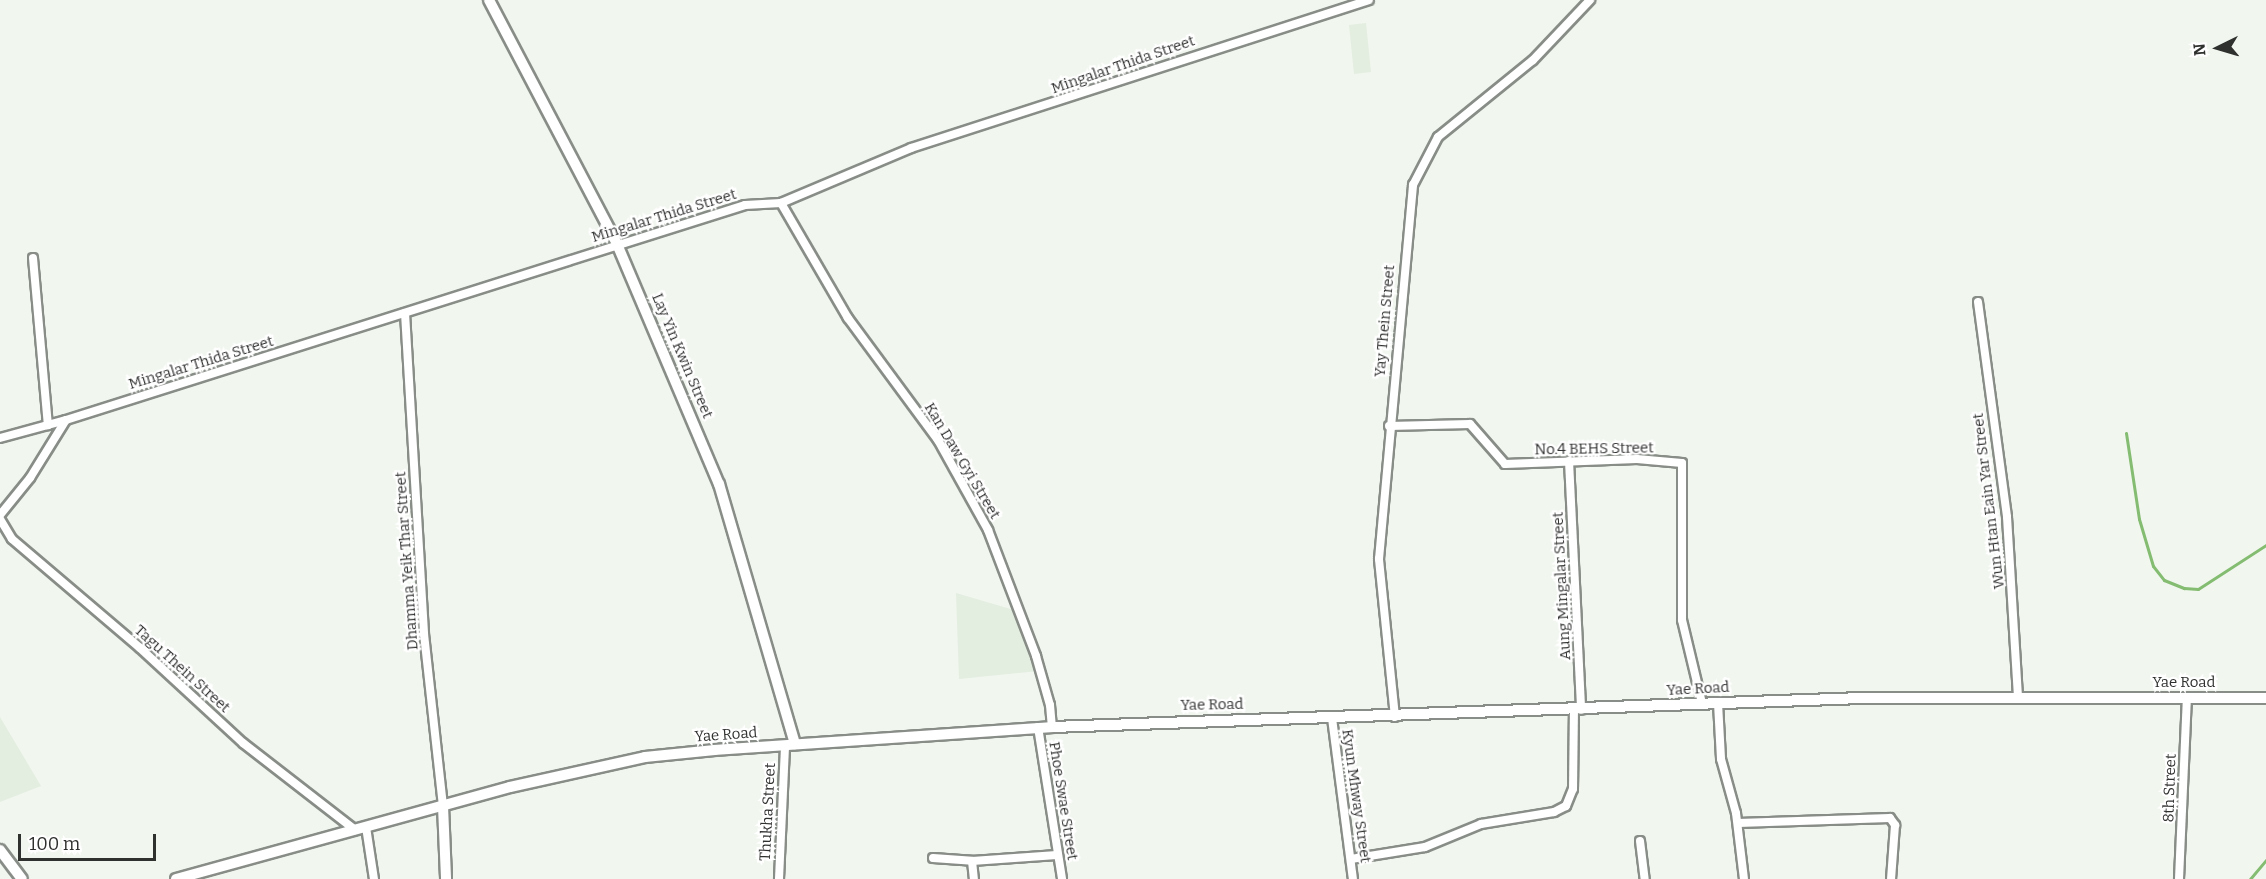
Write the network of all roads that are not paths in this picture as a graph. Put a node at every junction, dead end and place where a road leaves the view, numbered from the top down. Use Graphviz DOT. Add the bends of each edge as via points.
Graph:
graph roads {
  1 [pos="489,0"];
  2 [pos="1369,0"];
  3 [pos="1590,0"];
  4 [pos="781,203"];
  5 [pos="616,244"];
  6 [pos="33,258"];
  7 [pos="1978,302"];
  8 [pos="405,313"];
  9 [pos="66,420"];
  10 [pos="48,425"];
  11 [pos="1389,426"];
  12 [pos="0,438"];
  13 [pos="1569,461"];
  14 [pos="0,517"];
  15 [pos="2018,698"];
  16 [pos="2266,698"];
  17 [pos="2187,699"];
  18 [pos="1718,703"];
  19 [pos="1702,704"];
  20 [pos="1577,710"];
  21 [pos="1395,717"];
  22 [pos="1332,718"];
  23 [pos="1052,727"];
  24 [pos="1038,728"];
  25 [pos="790,745"];
  26 [pos="443,806"];
  27 [pos="1738,823"];
  28 [pos="361,828"];
  29 [pos="1640,841"];
  30 [pos="0,850"];
  31 [pos="1058,855"];
  32 [pos="933,858"];
  33 [pos="1351,859"];
  34 [pos="972,861"];
  35 [pos="22,879"];
  36 [pos="176,879"];
  37 [pos="374,879"];
  38 [pos="446,879"];
  39 [pos="779,879"];
  40 [pos="974,879"];
  41 [pos="1062,879"];
  42 [pos="1353,879"];
  43 [pos="1645,879"];
  44 [pos="1744,879"];
  45 [pos="1891,879"];
  46 [pos="2179,879"];
  1 -- 5 [label="street, Lay Yin Kwin Street"];
  2 -- 4 [label="street, Mingalar Thida Street" via="911,148"];
  3 -- 11 [label="street, Yay Thein Street" via="1533,60 1438,137 1423,161 1413,185"];
  4 -- 5 [label="street, Mingalar Thida Street" via="745,205"];
  4 -- 23 [label="street, Kan Daw Gyi Street" via="848,318 938,440 988,530 1036,656"];
  5 -- 8 [label="street, Mingalar Thida Street"];
  5 -- 25 [label="street, Lay Yin Kwin Street" via="719,484"];
  6 -- 10 [label="street"];
  7 -- 15 [label="street, Wun Htan Eain Yar Street" via="2007,517"];
  8 -- 9 [label="street, Mingalar Thida Street"];
  8 -- 26 [label="street, Dhamma Yeik Thar Street" via="424,634"];
  9 -- 10 [label="street, Mingalar Thida Street"];
  9 -- 14 [label="street, Tagu Thein Street"];
  10 -- 12 [label="street, Mingalar Thida Street"];
  11 -- 13 [label="street, No.4 BEHS Street" via="1470,424 1505,464"];
  11 -- 21 [label="street, Yay Thein Street" via="1379,559"];
  13 -- 19 [label="street, No.4 BEHS Street" via="1637,459 1682,463 1682,620"];
  13 -- 20 [label="street, Aung Mingalar Street"];
  14 -- 28 [label="street, Tagu Thein Street" via="12,539 140,648 243,743"];
  15 -- 17 [label="street, Yae Road"];
  15 -- 18 [label="street, Yae Road"];
  16 -- 17 [label="street, Yae Road"];
  17 -- 46 [label="street, 8th Street"];
  18 -- 19 [label="street, Yae Road"];
  18 -- 27 [label="street" via="1721,759"];
  19 -- 20 [label="street, Yae Road"];
  20 -- 21 [label="street, Yae Road"];
  20 -- 33 [label="street, Aung Mingalar Street" via="1573,789 1566,806 1554,812 1481,824 1425,847"];
  21 -- 22 [label="street, Yae Road"];
  22 -- 23 [label="street, Yae Road"];
  22 -- 33 [label="street, Kyun Mhway Street"];
  23 -- 24 [label="street, Yae Road"];
  24 -- 25 [label="street, Yae Road"];
  24 -- 31 [label="street, Phoe Swae Street"];
  25 -- 26 [label="street, Yae Road" via="645,757"];
  25 -- 39 [label="street, Thukha Street"];
  26 -- 28 [label="street, Yae Road"];
  26 -- 38 [label="street"];
  27 -- 44 [label="street"];
  27 -- 45 [label="street" via="1890,818 1895,825"];
  28 -- 36 [label="street, Yae Road"];
  28 -- 37 [label="street"];
  29 -- 43 [label="street"];
  30 -- 35 [label="street"];
  31 -- 34 [label="street"];
  31 -- 41 [label="street, Phoe Swae Street"];
  32 -- 34 [label="street"];
  33 -- 42 [label="street, Kyun Mhway Street"];
  34 -- 40 [label="street"];
}
